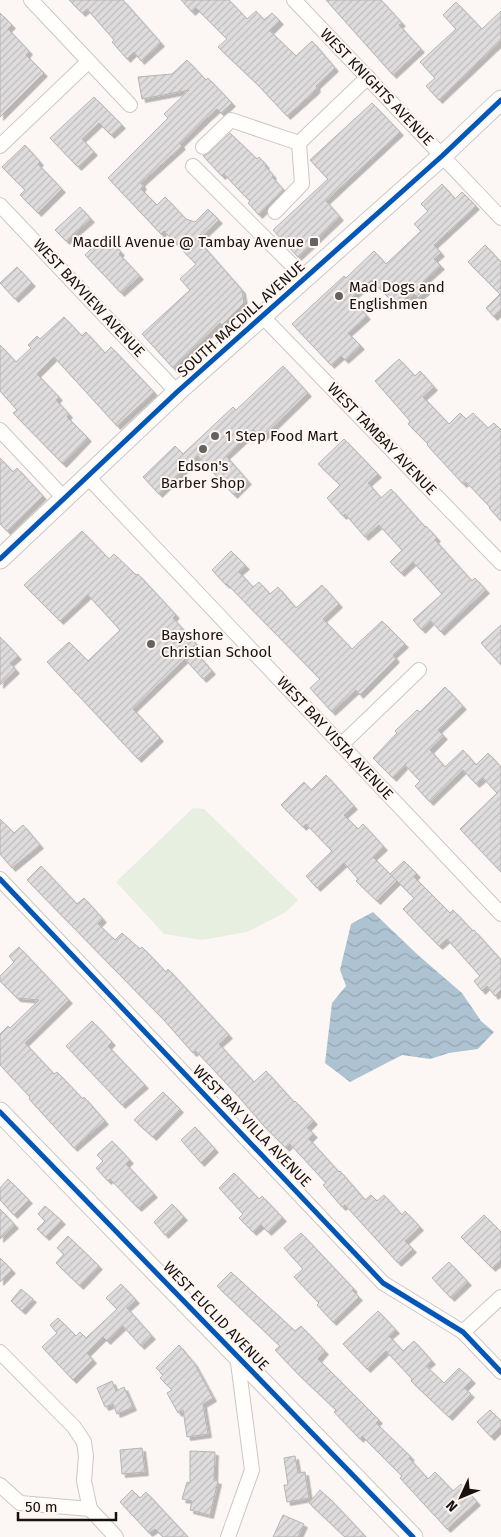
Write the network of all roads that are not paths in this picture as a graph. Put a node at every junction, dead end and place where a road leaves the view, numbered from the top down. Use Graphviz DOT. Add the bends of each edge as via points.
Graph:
graph roads {
  1 [pos="30,0"];
  2 [pos="294,0"];
  3 [pos="88,62"];
  4 [pos="368,77"];
  5 [pos="501,100"];
  6 [pos="130,106"];
  7 [pos="299,143"];
  8 [pos="0,146"];
  9 [pos="203,146"];
  10 [pos="442,156"];
  11 [pos="193,166"];
  12 [pos="0,205"];
  13 [pos="275,212"];
  14 [pos="501,218"];
  15 [pos="305,278"];
  16 [pos="262,316"];
  17 [pos="177,392"];
  18 [pos="0,430"];
  19 [pos="87,476"];
  20 [pos="64,498"];
  21 [pos="0,559"];
  22 [pos="501,563"];
  23 [pos="419,670"];
  24 [pos="342,745"];
  25 [pos="0,879"];
  26 [pos="501,914"];
  27 [pos="0,1112"];
  28 [pos="501,1297"];
  29 [pos="463,1332"];
  30 [pos="0,1352"];
  31 [pos="237,1355"];
  32 [pos="501,1372"];
  33 [pos="0,1485"];
  34 [pos="90,1509"];
  35 [pos="116,1537"];
  36 [pos="228,1537"];
  37 [pos="413,1537"];
  1 -- 3 [label="street"];
  2 -- 4 [label="street, WEST KNIGHTS AVENUE"];
  3 -- 6 [label="street"];
  3 -- 8 [label="street"];
  4 -- 7 [label="street"];
  4 -- 10 [label="street, WEST KNIGHTS AVENUE"];
  5 -- 10 [label="street, SOUTH MACDILL AVENUE"];
  7 -- 9 [label="street" via="231,120"];
  7 -- 13 [label="street" via="302,184"];
  10 -- 14 [label="street, WEST KNIGHTS AVENUE"];
  10 -- 15 [label="street, SOUTH MACDILL AVENUE"];
  11 -- 15 [label="street"];
  12 -- 17 [label="street, WEST BAYVIEW AVENUE"];
  15 -- 16 [label="street, SOUTH MACDILL AVENUE"];
  16 -- 17 [label="street, SOUTH MACDILL AVENUE"];
  16 -- 22 [label="street, WEST TAMBAY AVENUE"];
  17 -- 19 [label="street, SOUTH MACDILL AVENUE"];
  18 -- 20 [label="street"];
  19 -- 20 [label="street, SOUTH MACDILL AVENUE"];
  19 -- 24 [label="street, WEST BAY VISTA AVENUE"];
  20 -- 21 [label="street, SOUTH MACDILL AVENUE"];
  23 -- 24 [label="street"];
  24 -- 26 [label="street, WEST BAY VISTA AVENUE"];
  25 -- 29 [label="street, WEST BAY VILLA AVENUE" via="383,1283"];
  27 -- 31 [label="street, WEST EUCLID AVENUE"];
  28 -- 29 [label="street"];
  29 -- 32 [label="street, WEST BAY VILLA AVENUE"];
  30 -- 34 [label="street" via="74,1427 84,1442 84,1481"];
  31 -- 36 [label="street" via="252,1470"];
  31 -- 37 [label="street, WEST EUCLID AVENUE"];
  33 -- 34 [label="street" via="20,1502"];
  34 -- 35 [label="street"];
}
